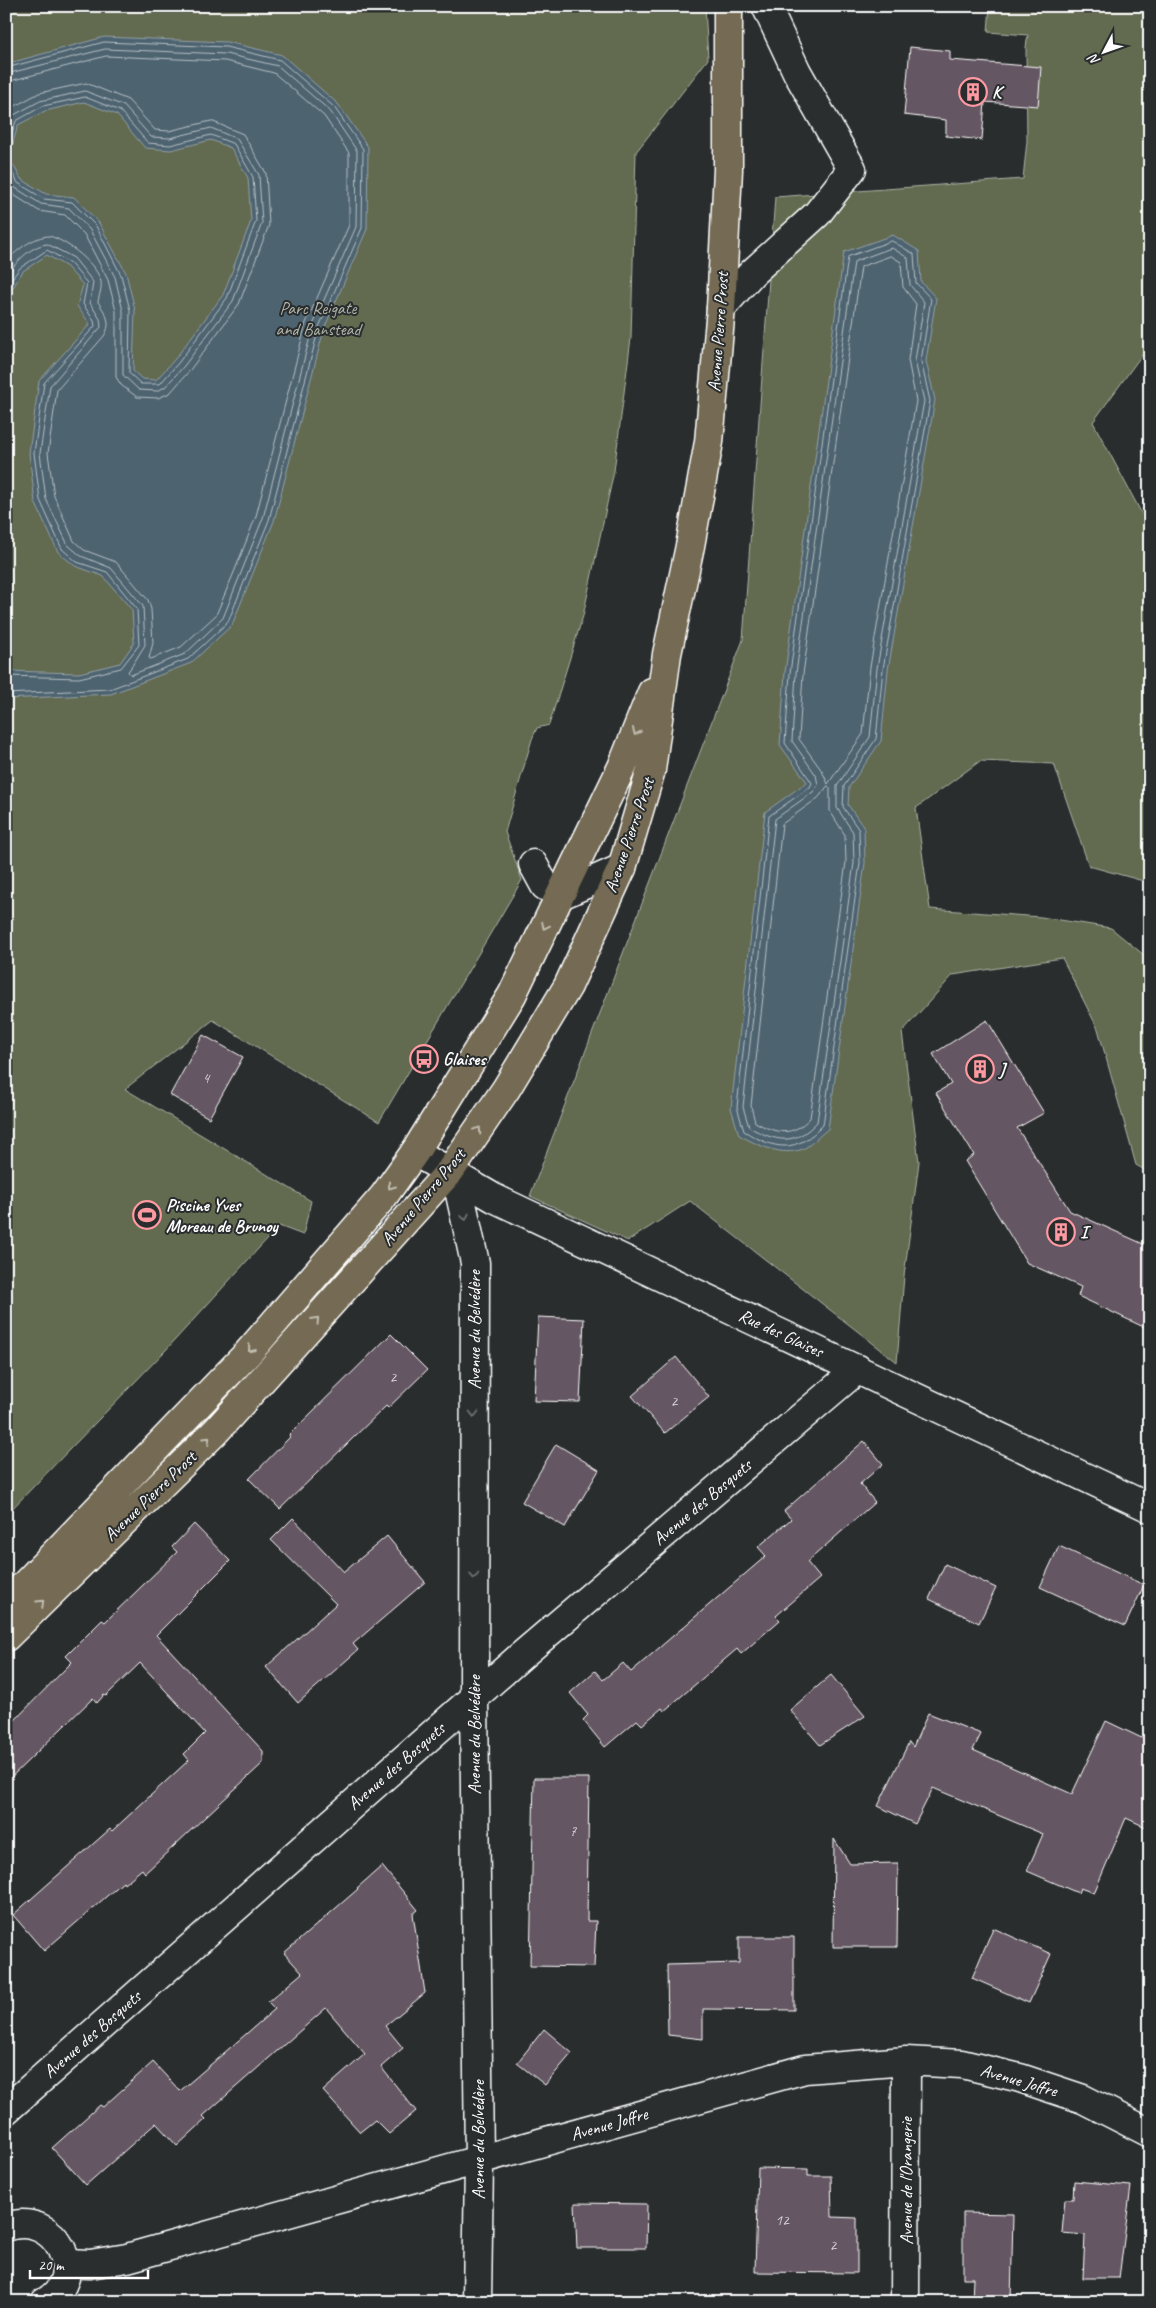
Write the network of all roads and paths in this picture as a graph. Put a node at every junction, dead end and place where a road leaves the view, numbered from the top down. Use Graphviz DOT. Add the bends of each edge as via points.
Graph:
graph roads {
  1 [pos="728,6"];
  2 [pos="766,6"];
  3 [pos="722,308"];
  4 [pos="667,654"];
  5 [pos="533,864"];
  6 [pos="622,868"];
  7 [pos="561,894"];
  8 [pos="416,1152"];
  9 [pos="450,1171"];
  10 [pos="858,1369"];
  11 [pos="1150,1508"];
  12 [pos="6,1604"];
  13 [pos="6,1637"];
  14 [pos="474,1697"];
  15 [pos="906,2061"];
  16 [pos="6,2110"];
  17 [pos="1150,2133"];
  18 [pos="479,2162"];
  19 [pos="6,2227"];
  20 [pos="66,2263"];
  21 [pos="48,2301"];
  22 [pos="477,2302"];
  23 [pos="905,2302"];
  1 -- 3 [label="main road, Avenue Pierre Prost" via="728,170"];
  2 -- 3 [label="street" via="797,72 852,169 817,214 752,273"];
  3 -- 4 [label="main road, Avenue Pierre Prost" via="709,442"];
  4 -- 6 [label="main road, Avenue Pierre Prost" via="651,770"];
  4 -- 7 [label="main road, Avenue Pierre Prost, one-way" via="622,766"];
  5 -- 7 [label="street" via="545,886"];
  6 -- 7 [label="street"];
  9 -- 6 [label="main road, Avenue Pierre Prost, one-way" via="506,1089 568,986"];
  7 -- 8 [label="main road, Avenue Pierre Prost, one-way" via="512,995"];
  8 -- 9 [label="street, Rue des Glaises"];
  8 -- 12 [label="main road, Avenue Pierre Prost, one-way" via="383,1197 247,1354"];
  9 -- 10 [label="street, Rue des Glaises" via="494,1198"];
  13 -- 9 [label="main road, Avenue Pierre Prost, one-way" via="216,1431"];
  9 -- 14 [label="street, Avenue du Belvédère, one-way" via="460,1194 475,1263"];
  10 -- 11 [label="street, Rue des Glaises"];
  10 -- 14 [label="street, Avenue des Bosquets"];
  14 -- 16 [label="street, Avenue des Bosquets"];
  14 -- 18 [label="street, Avenue du Belvédère"];
  15 -- 17 [label="street, Avenue Joffre" via="962,2064 1020,2078 1083,2099"];
  15 -- 18 [label="street, Avenue Joffre" via="806,2070"];
  15 -- 23 [label="street, Avenue de l'Orangerie"];
  18 -- 20 [label="street, Avenue Joffre" via="127,2258 90,2264"];
  18 -- 22 [label="street, Avenue du Belvédère"];
  19 -- 20 [label="street" via="16,2223 44,2228 59,2243"];
  20 -- 21 [label="street" via="62,2283"];
}
